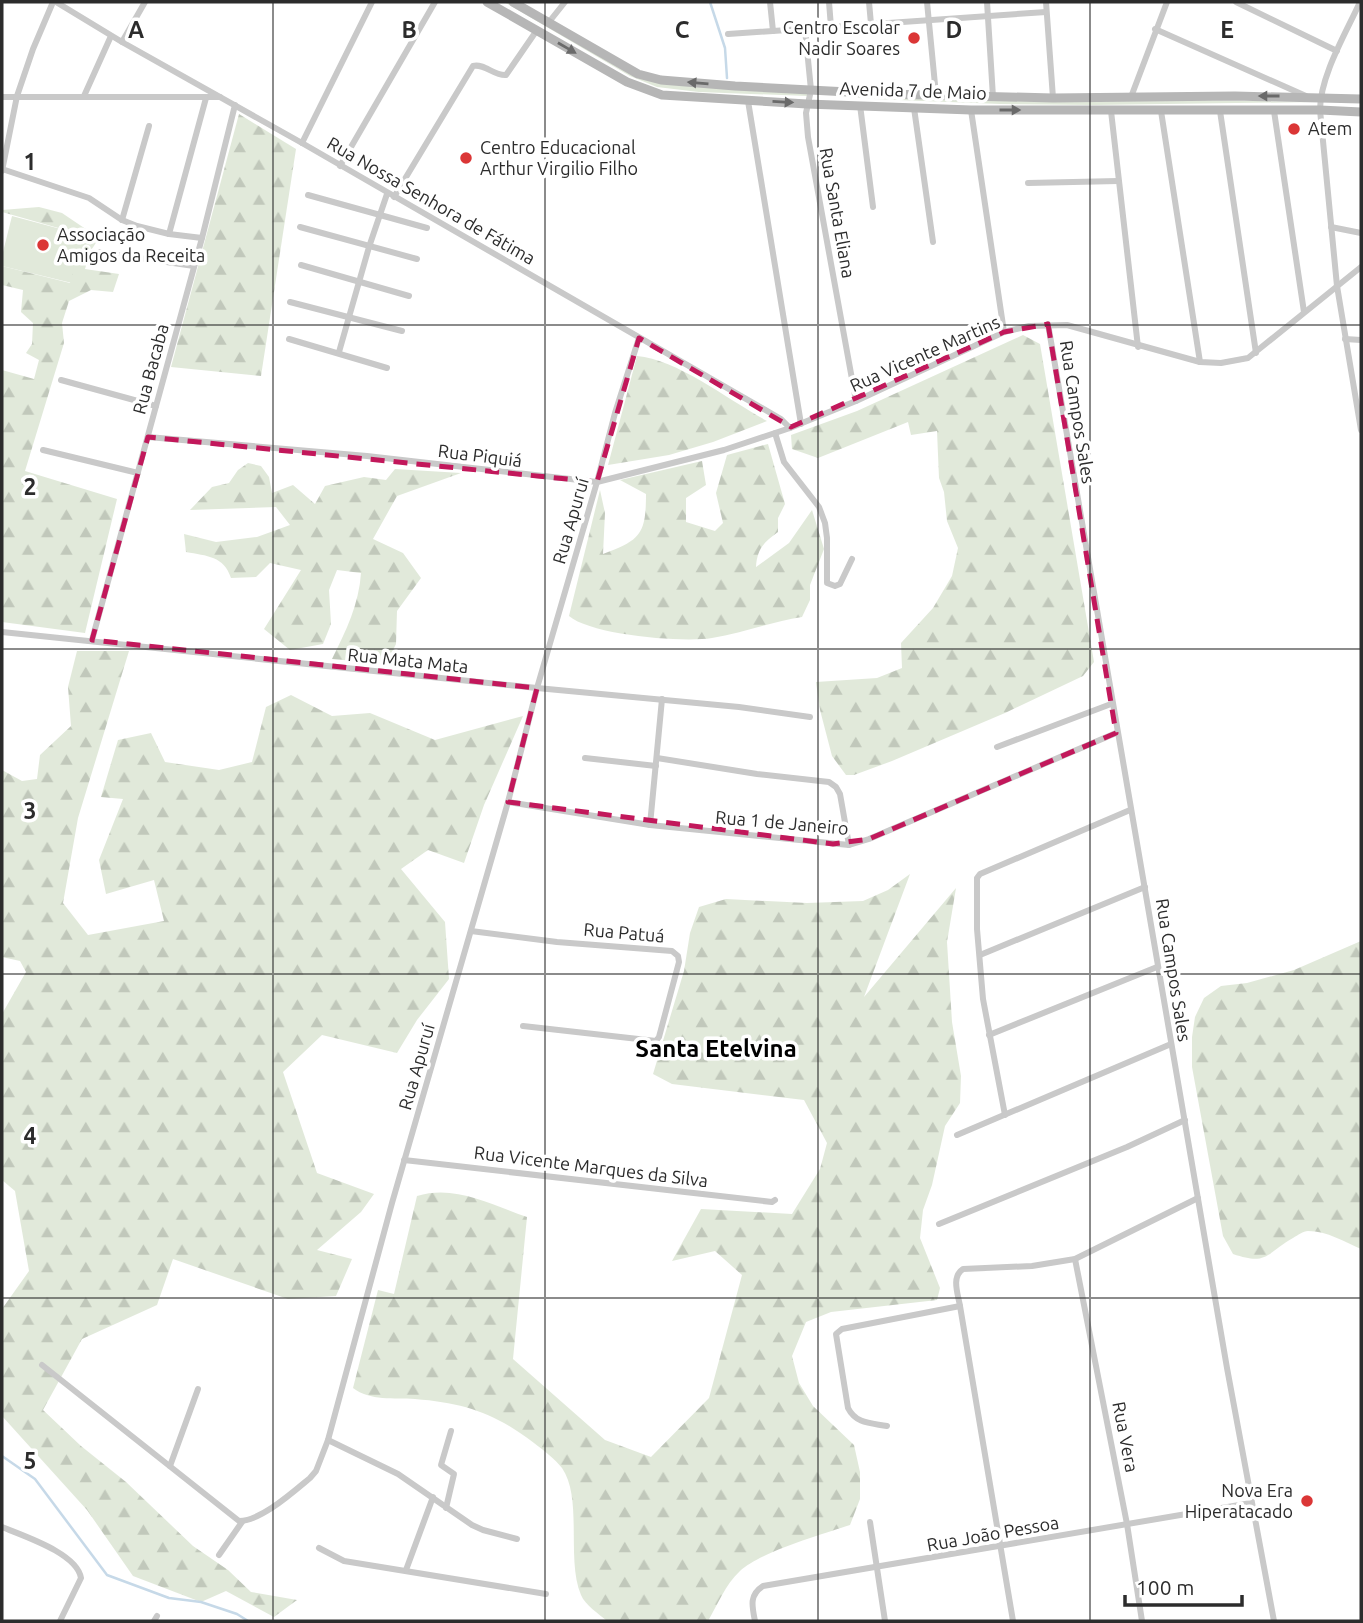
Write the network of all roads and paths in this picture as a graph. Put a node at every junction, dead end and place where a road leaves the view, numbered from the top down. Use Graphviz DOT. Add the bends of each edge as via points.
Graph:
graph roads {
  1 [pos="55,2"];
  2 [pos="145,2"];
  3 [pos="372,2"];
  4 [pos="435,2"];
  5 [pos="487,2"];
  6 [pos="513,2"];
  7 [pos="565,2"];
  8 [pos="770,2"];
  9 [pos="828,2"];
  10 [pos="869,2"];
  11 [pos="927,2"];
  12 [pos="987,2"];
  13 [pos="1046,2"];
  14 [pos="1167,2"];
  15 [pos="1236,2"];
  16 [pos="1360,2"];
  17 [pos="1046,12"];
  18 [pos="988,14"];
  19 [pos="928,20"];
  20 [pos="549,22"];
  21 [pos="871,24"];
  22 [pos="831,27"];
  23 [pos="805,29"];
  24 [pos="1155,29"];
  25 [pos="537,30"];
  26 [pos="773,31"];
  27 [pos="728,34"];
  28 [pos="111,36"];
  29 [pos="122,42"];
  30 [pos="1337,51"];
  31 [pos="811,90"];
  32 [pos="936,95"];
  33 [pos="17,96"];
  34 [pos="85,96"];
  35 [pos="2,97"];
  36 [pos="222,97"];
  37 [pos="993,97"];
  38 [pos="1131,97"];
  39 [pos="1308,97"];
  40 [pos="1320,97"];
  41 [pos="206,98"];
  42 [pos="1053,98"];
  43 [pos="1361,99"];
  44 [pos="747,101"];
  45 [pos="807,104"];
  46 [pos="235,105"];
  47 [pos="860,106"];
  48 [pos="914,108"];
  49 [pos="971,110"];
  50 [pos="1320,110"];
  51 [pos="1111,111"];
  52 [pos="1161,111"];
  53 [pos="1220,111"];
  54 [pos="1274,111"];
  55 [pos="1361,113"];
  56 [pos="149,126"];
  57 [pos="302,143"];
  58 [pos="340,166"];
  59 [pos="2,170"];
  60 [pos="1118,181"];
  61 [pos="1028,183"];
  62 [pos="308,195"];
  63 [pos="391,195"];
  64 [pos="873,207"];
  65 [pos="380,214"];
  66 [pos="122,220"];
  67 [pos="300,227"];
  68 [pos="1331,227"];
  69 [pos="427,228"];
  70 [pos="1361,233"];
  71 [pos="169,234"];
  72 [pos="202,238"];
  73 [pos="933,242"];
  74 [pos="369,247"];
  75 [pos="99,252"];
  76 [pos="417,260"];
  77 [pos="194,265"];
  78 [pos="301,265"];
  79 [pos="1361,267"];
  80 [pos="359,282"];
  81 [pos="1337,286"];
  82 [pos="409,296"];
  83 [pos="290,303"];
  84 [pos="1304,312"];
  85 [pos="349,317"];
  86 [pos="1048,324"];
  87 [pos="402,331"];
  88 [pos="1004,332"];
  89 [pos="639,338"];
  90 [pos="289,339"];
  91 [pos="1345,339"];
  92 [pos="1361,340"];
  93 [pos="1138,347"];
  94 [pos="339,352"];
  95 [pos="1256,353"];
  96 [pos="1200,362"];
  97 [pos="387,368"];
  98 [pos="61,380"];
  99 [pos="856,401"];
  100 [pos="156,406"];
  101 [pos="801,424"];
  102 [pos="790,428"];
  103 [pos="1361,430"];
  104 [pos="775,433"];
  105 [pos="148,437"];
  106 [pos="43,450"];
  107 [pos="138,473"];
  108 [pos="597,482"];
  109 [pos="852,559"];
  110 [pos="2,632"];
  111 [pos="92,640"];
  112 [pos="537,688"];
  113 [pos="662,699"];
  114 [pos="1111,704"];
  115 [pos="810,717"];
  116 [pos="1116,733"];
  117 [pos="997,747"];
  118 [pos="585,758"];
  119 [pos="656,762"];
  120 [pos="508,802"];
  121 [pos="1130,810"];
  122 [pos="650,825"];
  123 [pos="849,845"];
  124 [pos="1145,887"];
  125 [pos="471,931"];
  126 [pos="980,956"];
  127 [pos="1157,967"];
  128 [pos="523,1026"];
  129 [pos="989,1035"];
  130 [pos="1171,1044"];
  131 [pos="1005,1115"];
  132 [pos="1185,1120"];
  133 [pos="957,1135"];
  134 [pos="404,1160"];
  135 [pos="1198,1198"];
  136 [pos="775,1200"];
  137 [pos="939,1224"];
  138 [pos="1075,1259"];
  139 [pos="960,1306"];
  140 [pos="42,1365"];
  141 [pos="198,1390"];
  142 [pos="887,1426"];
  143 [pos="452,1431"];
  144 [pos="328,1440"];
  145 [pos="170,1466"];
  146 [pos="433,1497"];
  147 [pos="1251,1503"];
  148 [pos="446,1508"];
  149 [pos="242,1522"];
  150 [pos="870,1522"];
  151 [pos="1127,1524"];
  152 [pos="2,1527"];
  153 [pos="517,1539"];
  154 [pos="1000,1546"];
  155 [pos="319,1548"];
  156 [pos="219,1555"];
  157 [pos="877,1569"];
  158 [pos="405,1570"];
  159 [pos="546,1594"];
  160 [pos="60,1621"];
  161 [pos="755,1621"];
  162 [pos="885,1621"];
  163 [pos="1013,1621"];
  164 [pos="1142,1621"];
  165 [pos="1274,1621"];
  1 -- 28 [label="street, Rua Nossa Senhora de Fátima"];
  1 -- 33 [label="street"];
  2 -- 29 [label="street"];
  3 -- 57 [label="street"];
  4 -- 58 [label="street"];
  5 -- 25 [label="main road, Avenida 7 de Maio"];
  6 -- 20 [label="main road, Avenida 7 de Maio"];
  7 -- 20 [label="street"];
  8 -- 26 [label="street"];
  9 -- 22 [label="street"];
  10 -- 21 [label="street"];
  11 -- 19 [label="street"];
  12 -- 18 [label="street"];
  13 -- 17 [label="street"];
  14 -- 24 [label="street"];
  15 -- 30 [label="street"];
  16 -- 30 [label="street"];
  17 -- 18 [label="street"];
  17 -- 42 [label="street"];
  18 -- 19 [label="street"];
  18 -- 37 [label="street"];
  19 -- 21 [label="street"];
  19 -- 32 [label="street"];
  31 -- 20 [label="main road, Avenida 7 de Maio, one-way" via="651,78"];
  21 -- 22 [label="street"];
  22 -- 23 [label="street"];
  23 -- 26 [label="street"];
  23 -- 31 [label="street, Rua Santa Eliana"];
  24 -- 38 [label="street"];
  24 -- 39 [label="street"];
  25 -- 44 [label="main road, Avenida 7 de Maio, one-way" via="648,91"];
  25 -- 63 [label="street" via="506,75 472,66"];
  26 -- 27 [label="street"];
  28 -- 29 [label="street, Rua Nossa Senhora de Fátima"];
  28 -- 34 [label="street"];
  29 -- 36 [label="street, Rua Nossa Senhora de Fátima"];
  30 -- 40 [label="street"];
  31 -- 32 [label="main road, Avenida 7 de Maio"];
  31 -- 45 [label="street, Rua Santa Eliana"];
  32 -- 37 [label="main road, Avenida 7 de Maio"];
  33 -- 34 [label="street"];
  33 -- 35 [label="street"];
  33 -- 59 [label="street"];
  34 -- 41 [label="street"];
  36 -- 41 [label="street"];
  36 -- 46 [label="street, Rua Nossa Senhora de Fátima"];
  37 -- 42 [label="main road, Avenida 7 de Maio"];
  39 -- 38 [label="main road, Avenida 7 de Maio, one-way"];
  38 -- 42 [label="main road, Avenida 7 de Maio"];
  39 -- 40 [label="main road, Avenida 7 de Maio"];
  40 -- 43 [label="main road, Avenida 7 de Maio"];
  40 -- 50 [label="street"];
  41 -- 71 [label="street"];
  44 -- 45 [label="main road, Avenida 7 de Maio, one-way"];
  44 -- 101 [label="street"];
  45 -- 47 [label="main road, Avenida 7 de Maio"];
  45 -- 99 [label="street, Rua Santa Eliana" via="808,136"];
  46 -- 57 [label="street, Rua Nossa Senhora de Fátima"];
  46 -- 72 [label="street, Rua Bacaba"];
  47 -- 48 [label="main road, Avenida 7 de Maio"];
  47 -- 64 [label="street"];
  48 -- 49 [label="main road, Avenida 7 de Maio"];
  48 -- 73 [label="street"];
  49 -- 51 [label="main road, Avenida 7 de Maio, one-way"];
  49 -- 88 [label="street"];
  50 -- 54 [label="main road, Avenida 7 de Maio"];
  50 -- 55 [label="main road, Avenida 7 de Maio"];
  50 -- 68 [label="street"];
  51 -- 52 [label="main road, Avenida 7 de Maio"];
  51 -- 60 [label="street"];
  52 -- 53 [label="main road, Avenida 7 de Maio"];
  52 -- 96 [label="street"];
  53 -- 54 [label="main road, Avenida 7 de Maio"];
  53 -- 95 [label="street"];
  54 -- 84 [label="street"];
  56 -- 66 [label="street"];
  57 -- 58 [label="street, Rua Nossa Senhora de Fátima"];
  58 -- 63 [label="street, Rua Nossa Senhora de Fátima"];
  59 -- 66 [label="street" via="89,198"];
  60 -- 61 [label="street"];
  60 -- 93 [label="street"];
  62 -- 65 [label="street"];
  63 -- 65 [label="street"];
  63 -- 89 [label="street, Rua Nossa Senhora de Fátima"];
  65 -- 69 [label="street"];
  65 -- 74 [label="street"];
  66 -- 71 [label="street"];
  67 -- 74 [label="street"];
  68 -- 70 [label="street"];
  68 -- 81 [label="street"];
  71 -- 72 [label="street"];
  72 -- 77 [label="street, Rua Bacaba"];
  74 -- 76 [label="street"];
  74 -- 80 [label="street"];
  75 -- 77 [label="street"];
  77 -- 100 [label="street, Rua Bacaba"];
  78 -- 80 [label="street"];
  79 -- 81 [label="street, Rua Vicente Martins"];
  80 -- 82 [label="street"];
  80 -- 85 [label="street"];
  81 -- 84 [label="street, Rua Vicente Martins"];
  81 -- 91 [label="street"];
  83 -- 85 [label="street"];
  84 -- 95 [label="street, Rua Vicente Martins"];
  85 -- 87 [label="street"];
  85 -- 94 [label="street"];
  86 -- 88 [label="street, Rua Vicente Martins"];
  86 -- 93 [label="street, Rua Vicente Martins" via="1067,325"];
  86 -- 114 [label="street, Rua Campos Sales"];
  88 -- 99 [label="street, Rua Vicente Martins"];
  89 -- 102 [label="street, Rua Nossa Senhora de Fátima"];
  89 -- 108 [label="street, Rua Apuruí"];
  90 -- 94 [label="street"];
  91 -- 92 [label="street"];
  91 -- 103 [label="street"];
  93 -- 96 [label="street, Rua Vicente Martins"];
  94 -- 97 [label="street"];
  95 -- 96 [label="street, Rua Vicente Martins" via="1236,362"];
  98 -- 100 [label="street"];
  99 -- 101 [label="street, Rua Vicente Martins"];
  100 -- 105 [label="street, Rua Bacaba"];
  101 -- 102 [label="street, Rua Piquiá"];
  102 -- 104 [label="street, Rua Piquiá"];
  104 -- 108 [label="street, Rua Piquiá"];
  104 -- 109 [label="street" via="784,462 819,507 827,538 827,583 840,584"];
  105 -- 107 [label="street, Rua Bacaba"];
  105 -- 108 [label="street, Rua Piquiá"];
  106 -- 107 [label="street"];
  107 -- 111 [label="street, Rua Bacaba"];
  108 -- 112 [label="street, Rua Apuruí"];
  110 -- 111 [label="street, Rua Mata Mata"];
  111 -- 112 [label="street, Rua Mata Mata"];
  112 -- 113 [label="street, Rua Mata Mata"];
  112 -- 120 [label="street, Rua Apuruí"];
  113 -- 115 [label="street, Rua Mata Mata"];
  113 -- 119 [label="street"];
  114 -- 116 [label="street, Rua Campos Sales"];
  114 -- 117 [label="street"];
  116 -- 121 [label="street, Rua Campos Sales"];
  116 -- 123 [label="street, Rua 1 de Janeiro"];
  118 -- 119 [label="street"];
  119 -- 122 [label="street"];
  119 -- 123 [label="street" via="829,782 840,794"];
  120 -- 122 [label="street, Rua 1 de Janeiro"];
  120 -- 125 [label="street, Rua Apuruí"];
  121 -- 124 [label="street, Rua Campos Sales"];
  121 -- 126 [label="street" via="980,874"];
  122 -- 123 [label="street, Rua 1 de Janeiro"];
  124 -- 126 [label="street"];
  124 -- 127 [label="street, Rua Campos Sales"];
  125 -- 128 [label="street, Rua Patuá" via="672,951 678,956 656,1041"];
  125 -- 134 [label="street, Rua Apuruí"];
  126 -- 129 [label="street"];
  127 -- 129 [label="street"];
  127 -- 130 [label="street, Rua Campos Sales"];
  129 -- 131 [label="street"];
  130 -- 131 [label="street"];
  130 -- 132 [label="street, Rua Campos Sales"];
  131 -- 133 [label="street"];
  132 -- 135 [label="street, Rua Campos Sales"];
  132 -- 137 [label="street"];
  134 -- 136 [label="street, Rua Vicente Marques da Silva"];
  134 -- 144 [label="street, Rua Apuruí"];
  135 -- 138 [label="street"];
  135 -- 147 [label="street, Rua Campos Sales"];
  138 -- 139 [label="street" via="963,1269 956,1278"];
  138 -- 151 [label="street, Rua Vera"];
  139 -- 142 [label="street" via="842,1329 836,1334 852,1416"];
  139 -- 154 [label="street"];
  140 -- 145 [label="street"];
  141 -- 145 [label="street"];
  143 -- 148 [label="street" via="442,1465 454,1474"];
  144 -- 146 [label="street" via="398,1474"];
  144 -- 149 [label="street, Rua Apuruí" via="310,1478 261,1514"];
  145 -- 149 [label="street"];
  146 -- 148 [label="street"];
  146 -- 158 [label="street"];
  147 -- 151 [label="street, Rua João Pessoa"];
  147 -- 165 [label="street, Rua Campos Sales"];
  148 -- 153 [label="street" via="483,1531"];
  149 -- 156 [label="street"];
  150 -- 157 [label="street"];
  151 -- 154 [label="street, Rua João Pessoa"];
  151 -- 164 [label="street, Rua Vera"];
  152 -- 160 [label="street" via="60,1551 82,1575"];
  154 -- 157 [label="street, Rua João Pessoa"];
  154 -- 163 [label="street"];
  155 -- 158 [label="street" via="344,1561"];
  157 -- 161 [label="street, Rua João Pessoa" via="763,1586 755,1591"];
  157 -- 162 [label="street"];
  158 -- 159 [label="street"];
}
